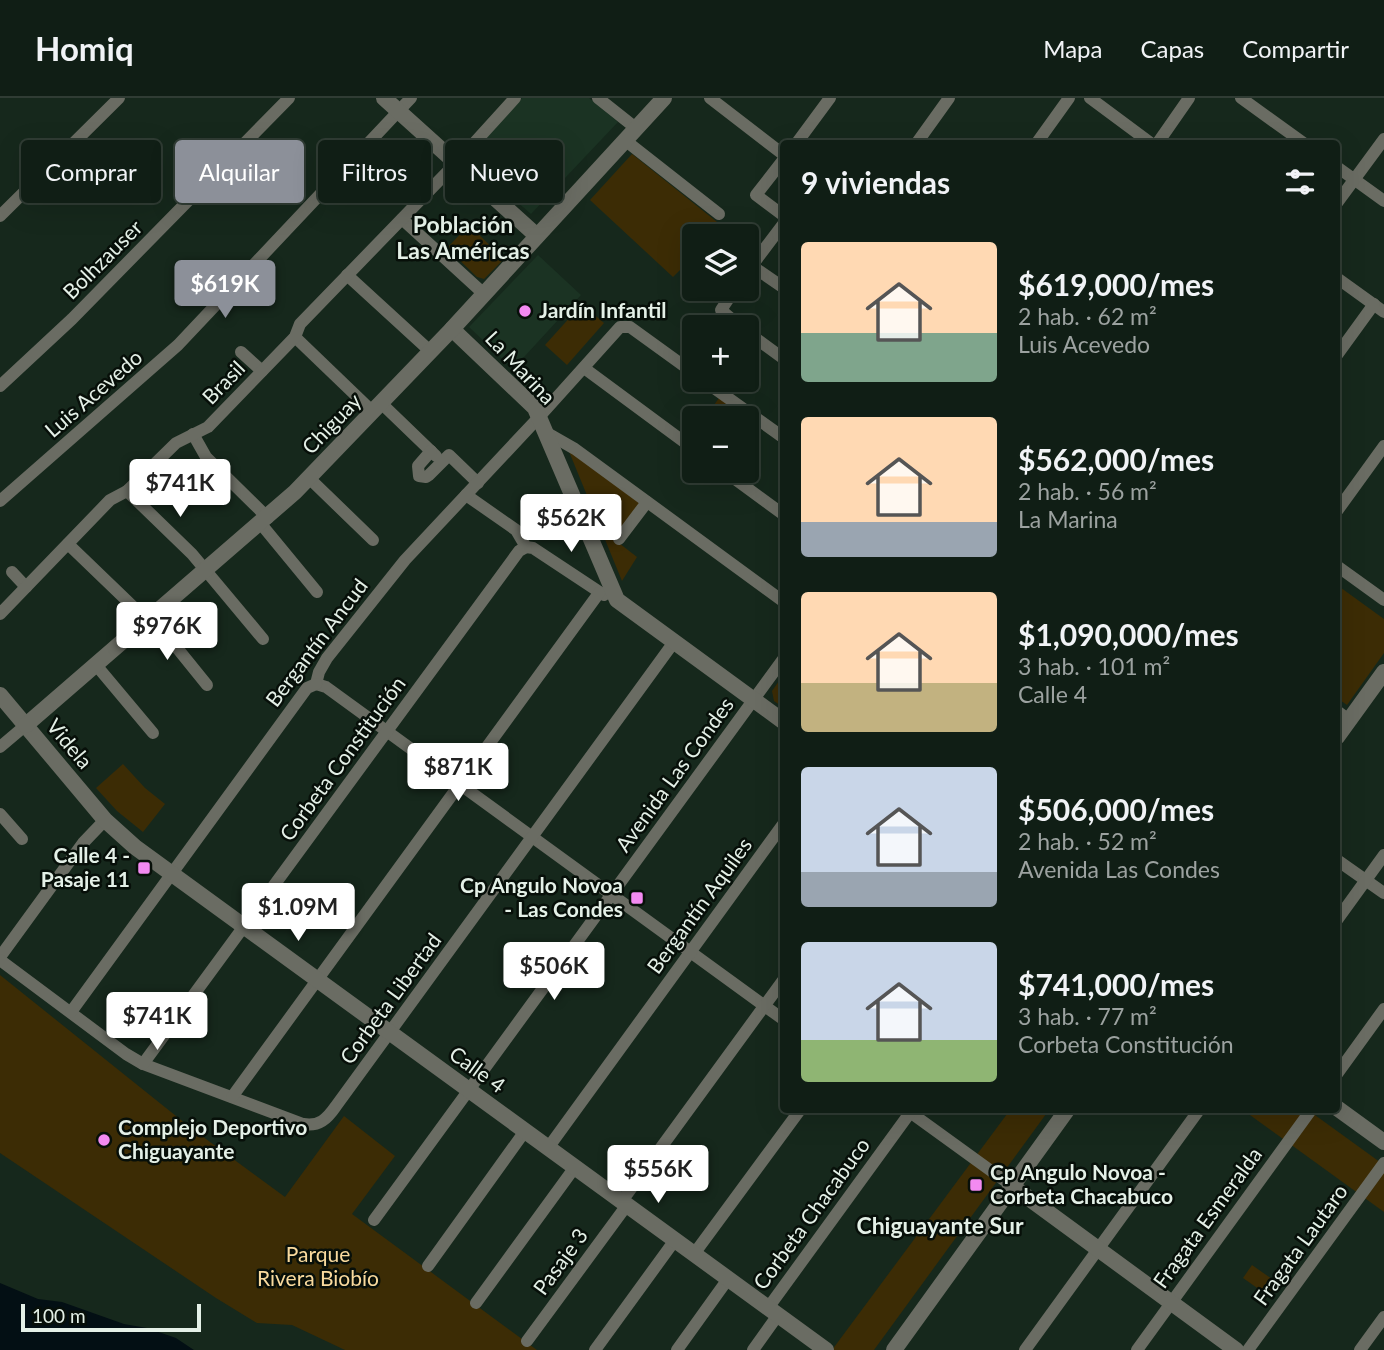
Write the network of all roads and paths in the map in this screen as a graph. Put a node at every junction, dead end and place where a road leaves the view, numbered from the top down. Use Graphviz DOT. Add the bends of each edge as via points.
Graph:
graph roads {
  1 [pos="119,98"];
  2 [pos="289,98"];
  3 [pos="384,98"];
  4 [pos="411,98"];
  5 [pos="515,98"];
  6 [pos="598,98"];
  7 [pos="664,98"];
  8 [pos="710,98"];
  9 [pos="830,98"];
  10 [pos="948,98"];
  11 [pos="1069,98"];
  12 [pos="1090,98"];
  13 [pos="1189,98"];
  14 [pos="1241,98"];
  15 [pos="399,111"];
  16 [pos="632,135"];
  17 [pos="1384,139"];
  18 [pos="477,140"];
  19 [pos="799,140"];
  20 [pos="919,140"];
  21 [pos="1039,140"];
  22 [pos="1148,140"];
  23 [pos="1157,140"];
  24 [pos="1299,140"];
  25 [pos="445,153"];
  26 [pos="780,157"];
  27 [pos="780,164"];
  28 [pos="1340,169"];
  29 [pos="445,174"];
  30 [pos="1354,179"];
  31 [pos="1340,199"];
  32 [pos="1384,201"];
  33 [pos="500,203"];
  34 [pos="780,213"];
  35 [pos="719,214"];
  36 [pos="0,216"];
  37 [pos="402,219"];
  38 [pos="780,228"];
  39 [pos="537,236"];
  40 [pos="759,257"];
  41 [pos="759,274"];
  42 [pos="347,275"];
  43 [pos="1340,280"];
  44 [pos="780,286"];
  45 [pos="484,294"];
  46 [pos="1379,308"];
  47 [pos="452,329"];
  48 [pos="295,337"];
  49 [pos="759,341"];
  50 [pos="430,351"];
  51 [pos="241,352"];
  52 [pos="1340,352"];
  53 [pos="780,356"];
  54 [pos="682,365"];
  55 [pos="584,368"];
  56 [pos="262,372"];
  57 [pos="0,386"];
  58 [pos="720,392"];
  59 [pos="376,407"];
  60 [pos="540,416"];
  61 [pos="547,433"];
  62 [pos="193,434"];
  63 [pos="780,435"];
  64 [pos="682,440"];
  65 [pos="1384,446"];
  66 [pos="431,452"];
  67 [pos="442,461"];
  68 [pos="309,478"];
  69 [pos="478,482"];
  70 [pos="740,483"];
  71 [pos="127,491"];
  72 [pos="466,495"];
  73 [pos="0,501"];
  74 [pos="648,502"];
  75 [pos="1340,507"];
  76 [pos="780,512"];
  77 [pos="264,521"];
  78 [pos="619,539"];
  79 [pos="373,540"];
  80 [pos="68,544"];
  81 [pos="526,547"];
  82 [pos="1340,568"];
  83 [pos="206,571"];
  84 [pos="12,572"];
  85 [pos="26,587"];
  86 [pos="317,592"];
  87 [pos="607,595"];
  88 [pos="780,599"];
  89 [pos="1384,600"];
  90 [pos="0,614"];
  91 [pos="150,619"];
  92 [pos="262,639"];
  93 [pos="674,642"];
  94 [pos="780,663"];
  95 [pos="96,665"];
  96 [pos="1384,672"];
  97 [pos="316,684"];
  98 [pos="207,685"];
  99 [pos="0,695"];
  100 [pos="753,700"];
  101 [pos="1343,716"];
  102 [pos="780,719"];
  103 [pos="26,725"];
  104 [pos="387,731"];
  105 [pos="153,733"];
  106 [pos="0,747"];
  107 [pos="460,784"];
  108 [pos="0,814"];
  109 [pos="106,820"];
  110 [pos="780,828"];
  111 [pos="533,837"];
  112 [pos="22,839"];
  113 [pos="1384,855"];
  114 [pos="1340,862"];
  115 [pos="171,874"];
  116 [pos="1366,880"];
  117 [pos="612,894"];
  118 [pos="1384,894"];
  119 [pos="1340,916"];
  120 [pos="244,927"];
  121 [pos="690,952"];
  122 [pos="0,958"];
  123 [pos="317,980"];
  124 [pos="780,985"];
  125 [pos="765,1006"];
  126 [pos="1384,1009"];
  127 [pos="71,1012"];
  128 [pos="780,1017"];
  129 [pos="390,1033"];
  130 [pos="143,1064"];
  131 [pos="1340,1070"];
  132 [pos="469,1090"];
  133 [pos="232,1097"];
  134 [pos="1340,1110"];
  135 [pos="798,1113"];
  136 [pos="908,1113"];
  137 [pos="914,1113"];
  138 [pos="1066,1113"];
  139 [pos="1197,1113"];
  140 [pos="1309,1113"];
  141 [pos="525,1131"];
  142 [pos="1384,1142"];
  143 [pos="548,1148"];
  144 [pos="1384,1163"];
  145 [pos="575,1167"];
  146 [pos="1012,1186"];
  147 [pos="624,1203"];
  148 [pos="374,1220"];
  149 [pos="675,1240"];
  150 [pos="1098,1249"];
  151 [pos="694,1254"];
  152 [pos="428,1266"];
  153 [pos="728,1279"];
  154 [pos="476,1303"];
  155 [pos="1171,1303"];
  156 [pos="773,1311"];
  157 [pos="1384,1317"];
  158 [pos="527,1341"];
  159 [pos="595,1350"];
  160 [pos="677,1350"];
  161 [pos="753,1350"];
  162 [pos="826,1350"];
  163 [pos="894,1350"];
  164 [pos="1025,1350"];
  165 [pos="1137,1350"];
  166 [pos="1236,1350"];
  167 [pos="1248,1350"];
  168 [pos="1360,1350"];
  1 -- 36 [label="street"];
  2 -- 57 [label="street, Bolhzauser"];
  3 -- 15 [label="street"];
  4 -- 15 [label="street, Luis Acevedo"];
  5 -- 18 [label="street, Brasil"];
  6 -- 16 [label="street"];
  7 -- 16 [label="street, Chiguay"];
  8 -- 26 [label="street"];
  9 -- 19 [label="street"];
  10 -- 20 [label="street"];
  11 -- 21 [label="street"];
  12 -- 22 [label="street"];
  13 -- 23 [label="street"];
  14 -- 24 [label="street"];
  15 -- 25 [label="street"];
  15 -- 73 [label="street, Luis Acevedo" via="168,354"];
  16 -- 35 [label="street"];
  16 -- 39 [label="street, Chiguay"];
  17 -- 30 [label="street"];
  27 -- 34 [label="street" via="756,195"];
  28 -- 30 [label="street"];
  29 -- 37 [label="street, Brasil"];
  30 -- 31 [label="street"];
  30 -- 32 [label="street"];
  33 -- 39 [label="street"];
  37 -- 42 [label="street, Brasil"];
  37 -- 45 [label="street"];
  38 -- 40 [label="street"];
  39 -- 45 [label="street, Chiguay"];
  41 -- 44 [label="street"];
  42 -- 48 [label="street, Brasil" via="297,326"];
  42 -- 50 [label="street"];
  43 -- 46 [label="street"];
  45 -- 47 [label="street, Chiguay"];
  46 -- 52 [label="street"];
  47 -- 50 [label="street, Chiguay"];
  47 -- 60 [label="street, La Marina"];
  48 -- 56 [label="street, Brasil"];
  48 -- 59 [label="street"];
  49 -- 53 [label="street"];
  50 -- 59 [label="street, Chiguay"];
  51 -- 56 [label="street"];
  54 -- 55 [label="street, Bergantín Ancud" via="625,325"];
  55 -- 60 [label="street, Bergantín Ancud"];
  55 -- 64 [label="street"];
  56 -- 62 [label="street, Brasil" via="208,427"];
  58 -- 63 [label="street"];
  59 -- 66 [label="street"];
  59 -- 68 [label="street, Chiguay"];
  60 -- 61 [label="street, La Marina"];
  60 -- 69 [label="street, Bergantín Ancud"];
  61 -- 74 [label="street"];
  61 -- 87 [label="street, La Marina"];
  62 -- 71 [label="street, Brasil" via="176,443"];
  62 -- 77 [label="street" via="206,457"];
  65 -- 75 [label="street"];
  66 -- 67 [label="street"];
  66 -- 67 [label="street" via="418,466 419,475 429,475"];
  67 -- 69 [label="street" via="449,455"];
  68 -- 77 [label="street, Chiguay"];
  68 -- 79 [label="street"];
  69 -- 72 [label="street, Bergantín Ancud"];
  70 -- 76 [label="street"];
  71 -- 80 [label="street, Brasil" via="110,500"];
  71 -- 83 [label="street"];
  72 -- 81 [label="street, La Marina" via="516,530"];
  72 -- 97 [label="street, Bergantín Ancud" via="396,570 327,658"];
  74 -- 78 [label="street"];
  74 -- 88 [label="street"];
  77 -- 83 [label="street, Chiguay"];
  77 -- 86 [label="street"];
  80 -- 85 [label="street, Brasil"];
  80 -- 91 [label="street"];
  81 -- 87 [label="street, La Marina"];
  81 -- 104 [label="street, Corbeta Constitución"];
  82 -- 89 [label="street"];
  83 -- 91 [label="street, Chiguay"];
  83 -- 92 [label="street"];
  84 -- 85 [label="street"];
  85 -- 90 [label="street, Brasil"];
  87 -- 93 [label="street, La Marina"];
  87 -- 107 [label="street"];
  91 -- 95 [label="street, Chiguay"];
  91 -- 98 [label="street"];
  93 -- 100 [label="street, La Marina"];
  93 -- 111 [label="street, Corbeta Libertad"];
  94 -- 100 [label="street, Avenida Las Condes"];
  95 -- 103 [label="street, Chiguay"];
  95 -- 105 [label="street"];
  96 -- 101 [label="street"];
  97 -- 104 [label="street"];
  97 -- 115 [label="street, Bergantín Ancud" via="307,688"];
  99 -- 103 [label="street, Videla"];
  100 -- 102 [label="street, La Marina"];
  100 -- 117 [label="street, Avenida Las Condes"];
  103 -- 106 [label="street, Chiguay"];
  103 -- 109 [label="street, Videla"];
  104 -- 107 [label="street"];
  104 -- 120 [label="street, Corbeta Constitución"];
  107 -- 111 [label="street"];
  107 -- 123 [label="street"];
  108 -- 112 [label="street"];
  109 -- 115 [label="street, Calle 4"];
  109 -- 122 [label="street" via="83,843"];
  110 -- 121 [label="street, Bergantín Aquiles"];
  111 -- 117 [label="street"];
  111 -- 129 [label="street, Corbeta Libertad"];
  113 -- 116 [label="street"];
  114 -- 116 [label="street"];
  115 -- 120 [label="street, Calle 4"];
  115 -- 127 [label="street, Bergantín Ancud"];
  116 -- 118 [label="street"];
  116 -- 119 [label="street"];
  117 -- 121 [label="street"];
  117 -- 132 [label="street, Avenida Las Condes"];
  120 -- 123 [label="street, Calle 4"];
  120 -- 130 [label="street, Corbeta Constitución"];
  121 -- 125 [label="street"];
  121 -- 143 [label="street, Bergantín Aquiles"];
  122 -- 127 [label="street, Corbeta Libertad"];
  123 -- 129 [label="street, Calle 4"];
  123 -- 133 [label="street"];
  124 -- 125 [label="street, Pasaje 3"];
  125 -- 128 [label="street"];
  125 -- 147 [label="street, Pasaje 3"];
  126 -- 131 [label="street"];
  127 -- 130 [label="street, Corbeta Libertad"];
  129 -- 132 [label="street, Calle 4"];
  129 -- 133 [label="street, Corbeta Libertad" via="322,1122 307,1125"];
  130 -- 133 [label="street, Corbeta Libertad"];
  132 -- 141 [label="street, Calle 4"];
  132 -- 148 [label="street, Avenida Las Condes"];
  134 -- 142 [label="street"];
  135 -- 151 [label="street"];
  136 -- 156 [label="street, Corbeta Chacabuco"];
  137 -- 146 [label="street"];
  138 -- 146 [label="street"];
  139 -- 150 [label="street"];
  140 -- 155 [label="street, Fragata Esmeralda"];
  141 -- 143 [label="street, Calle 4"];
  141 -- 152 [label="street"];
  143 -- 145 [label="street, Calle 4"];
  144 -- 167 [label="street, Fragata Lautaro"];
  145 -- 147 [label="street, Calle 4"];
  145 -- 154 [label="street"];
  146 -- 150 [label="street"];
  146 -- 163 [label="street"];
  147 -- 149 [label="street, Calle 4"];
  147 -- 158 [label="street, Pasaje 3"];
  149 -- 151 [label="street, Calle 4"];
  149 -- 159 [label="street"];
  150 -- 155 [label="street"];
  150 -- 164 [label="street"];
  151 -- 153 [label="street, Calle 4"];
  153 -- 156 [label="street, Calle 4"];
  153 -- 160 [label="street"];
  155 -- 165 [label="street, Fragata Esmeralda"];
  155 -- 166 [label="street"];
  156 -- 161 [label="street, Corbeta Chacabuco"];
  156 -- 162 [label="street, Calle 4"];
  157 -- 168 [label="street"];
}
